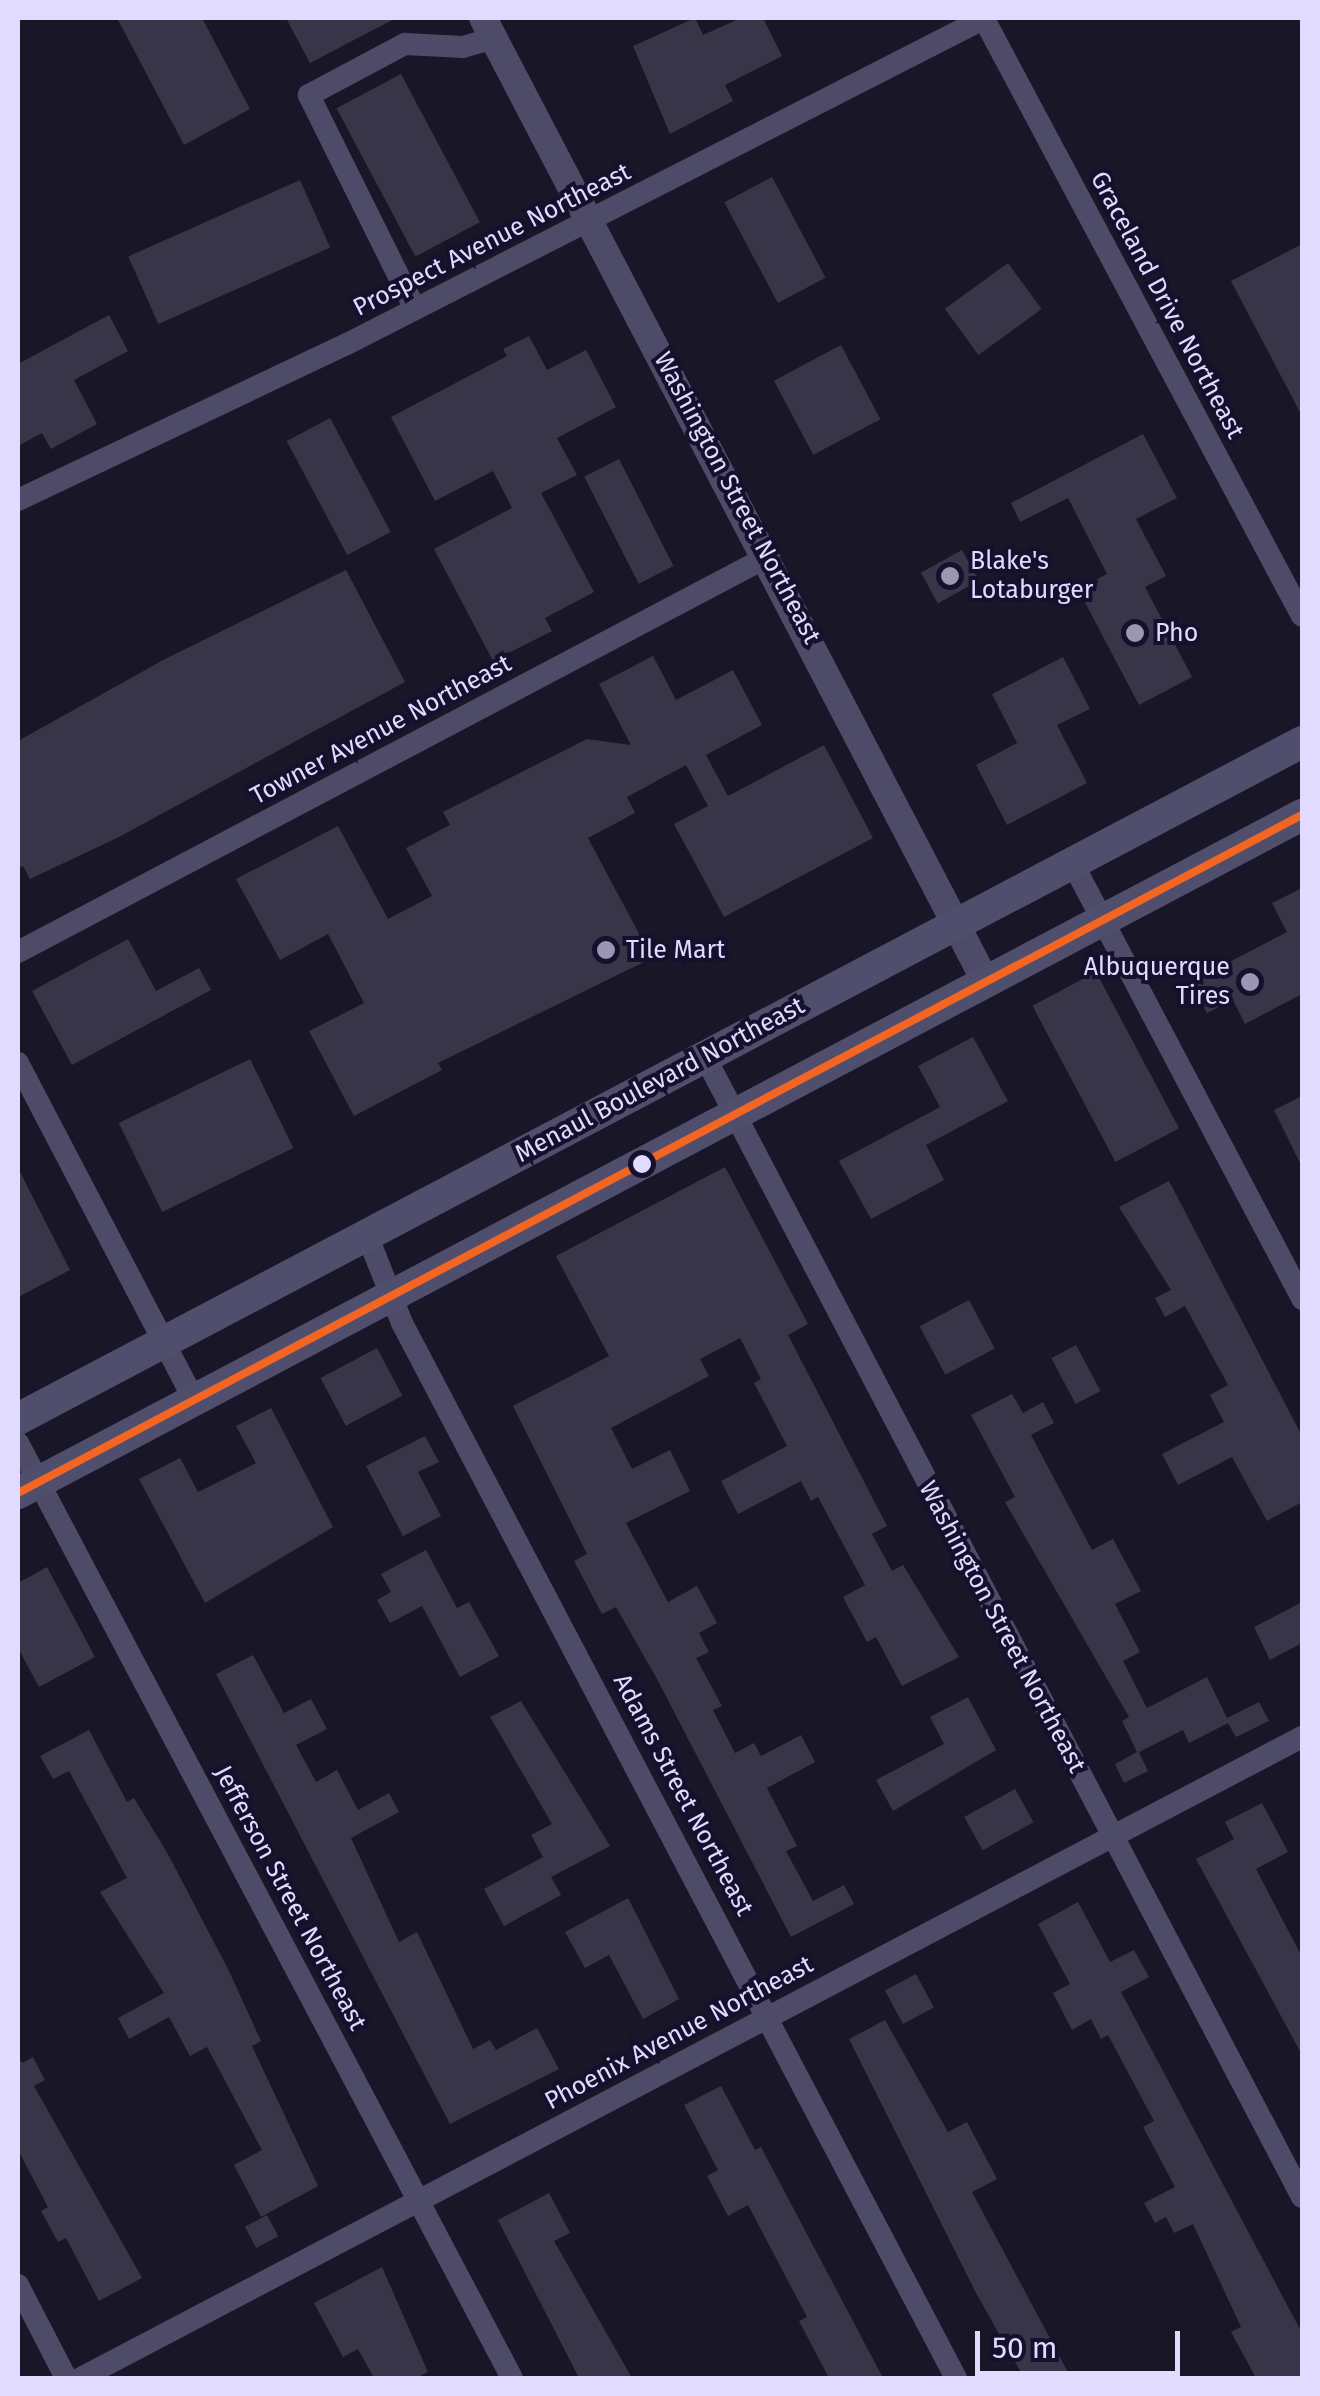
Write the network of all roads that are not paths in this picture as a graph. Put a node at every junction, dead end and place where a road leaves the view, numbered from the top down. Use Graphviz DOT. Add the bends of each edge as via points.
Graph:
graph roads {
  1 [pos="984,18"];
  2 [pos="489,28"];
  3 [pos="590,221"];
  4 [pos="415,310"];
  5 [pos="18,500"];
  6 [pos="769,556"];
  7 [pos="1302,616"];
  8 [pos="1302,742"];
  9 [pos="1302,815"];
  10 [pos="1073,864"];
  11 [pos="1102,920"];
  12 [pos="958,926"];
  13 [pos="18,952"];
  14 [pos="986,982"];
  15 [pos="704,1055"];
  16 [pos="18,1063"];
  17 [pos="734,1115"];
  18 [pos="367,1235"];
  19 [pos="389,1298"];
  20 [pos="1302,1299"];
  21 [pos="165,1341"];
  22 [pos="195,1402"];
  23 [pos="18,1419"];
  24 [pos="18,1443"];
  25 [pos="28,1487"];
  26 [pos="1302,1737"];
  27 [pos="1112,1837"];
  28 [pos="770,2017"];
  29 [pos="1302,2197"];
  30 [pos="419,2200"];
  31 [pos="18,2285"];
  32 [pos="66,2378"];
  33 [pos="80,2378"];
  34 [pos="512,2378"];
  35 [pos="956,2378"];
  1 -- 3 [label="street, Prospect Avenue Northeast"];
  1 -- 7 [label="street, Graceland Drive Northeast"];
  2 -- 3 [label="street, Washington Street Northeast"];
  2 -- 4 [label="street" via="463,47 405,44 308,95"];
  3 -- 4 [label="street, Prospect Avenue Northeast"];
  3 -- 6 [label="street, Washington Street Northeast"];
  4 -- 5 [label="street, Prospect Avenue Northeast"];
  6 -- 12 [label="street, Washington Street Northeast"];
  6 -- 13 [label="street, Towner Avenue Northeast"];
  8 -- 10 [label="main road, Menaul Boulevard Northeast"];
  9 -- 11 [label="main road"];
  10 -- 11 [label="street"];
  10 -- 12 [label="main road, Menaul Boulevard Northeast"];
  11 -- 14 [label="main road"];
  11 -- 20 [label="street"];
  12 -- 14 [label="street, Washington Street Northeast"];
  12 -- 15 [label="main road, Menaul Boulevard Northeast"];
  14 -- 17 [label="main road"];
  15 -- 17 [label="street, Washington Street Northeast"];
  15 -- 18 [label="main road, Menaul Boulevard Northeast"];
  16 -- 21 [label="street"];
  17 -- 19 [label="main road"];
  17 -- 27 [label="street, Washington Street Northeast"];
  18 -- 19 [label="street, Adams Street Northeast"];
  18 -- 21 [label="main road, Menaul Boulevard Northeast"];
  19 -- 22 [label="main road"];
  19 -- 28 [label="street, Adams Street Northeast"];
  21 -- 22 [label="street"];
  21 -- 23 [label="main road, Menaul Boulevard Northeast"];
  22 -- 25 [label="main road"];
  24 -- 25 [label="street, Jefferson Street Northeast"];
  25 -- 30 [label="street, Jefferson Street Northeast"];
  26 -- 27 [label="street, Phoenix Avenue Northeast"];
  27 -- 28 [label="street, Phoenix Avenue Northeast"];
  27 -- 29 [label="street, Washington Street Northeast"];
  28 -- 30 [label="street, Phoenix Avenue Northeast"];
  28 -- 35 [label="street, Adams Street Northeast"];
  30 -- 33 [label="street, Phoenix Avenue Northeast"];
  30 -- 34 [label="street, Jefferson Street Northeast"];
  31 -- 32 [label="street"];
}
